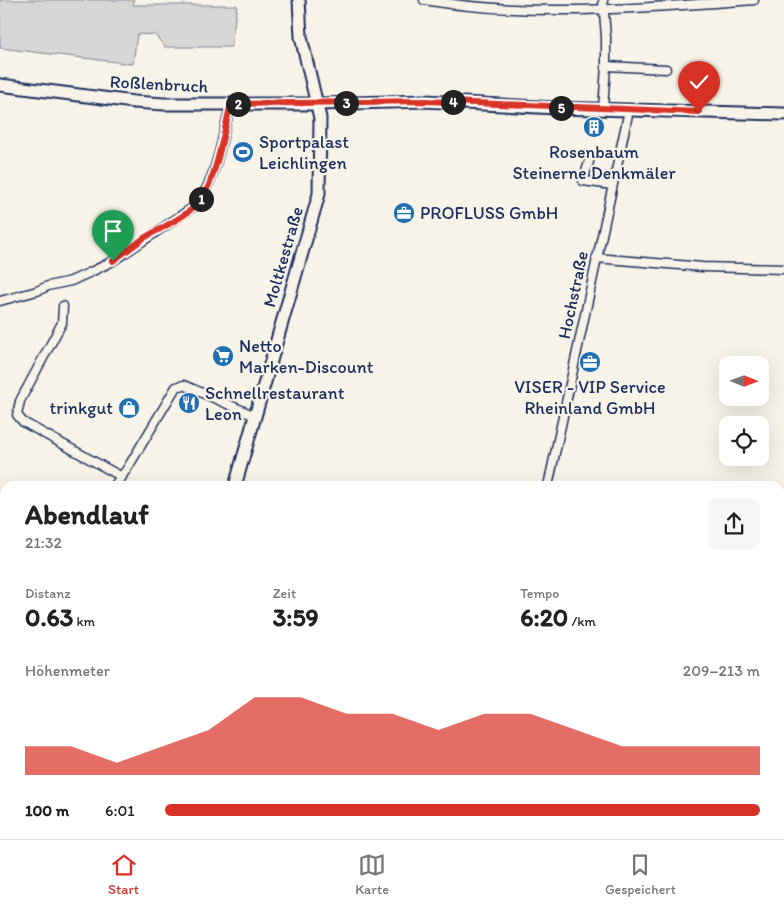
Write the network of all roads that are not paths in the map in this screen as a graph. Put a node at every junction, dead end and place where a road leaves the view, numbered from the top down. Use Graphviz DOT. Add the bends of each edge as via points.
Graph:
graph roads {
  1 [pos="299,0"];
  2 [pos="424,0"];
  3 [pos="602,0"];
  4 [pos="754,0"];
  5 [pos="504,4"];
  6 [pos="603,9"];
  7 [pos="606,66"];
  8 [pos="666,69"];
  9 [pos="0,85"];
  10 [pos="231,104"];
  11 [pos="318,104"];
  12 [pos="603,109"];
  13 [pos="629,110"];
  14 [pos="784,114"];
  15 [pos="589,162"];
  16 [pos="612,185"];
  17 [pos="596,258"];
  18 [pos="784,269"];
  19 [pos="0,301"];
  20 [pos="63,306"];
  21 [pos="255,416"];
  22 [pos="122,477"];
  23 [pos="118,481"];
  24 [pos="236,481"];
  25 [pos="549,481"];
  1 -- 11 [label="street, Moltkestraße" via="303,46"];
  2 -- 5 [label="street"];
  3 -- 6 [label="street"];
  4 -- 6 [label="street"];
  5 -- 6 [label="street"];
  6 -- 7 [label="street"];
  7 -- 8 [label="street"];
  7 -- 12 [label="street"];
  9 -- 10 [label="street, Roßlenbruch" via="152,104"];
  10 -- 11 [label="street, Roßlenbruch"];
  10 -- 19 [label="street" via="207,189 195,206 93,271 71,281"];
  11 -- 12 [label="street, Roßlenbruch" via="425,101"];
  11 -- 21 [label="street, Moltkestraße" via="319,194"];
  12 -- 13 [label="street, Roßlenbruch"];
  13 -- 14 [label="street, Roßlenbruch"];
  13 -- 16 [label="street, Hochstraße"];
  15 -- 16 [label="street" via="583,181"];
  16 -- 17 [label="street, Hochstraße"];
  17 -- 18 [label="street" via="704,268"];
  17 -- 25 [label="street, Hochstraße"];
  20 -- 22 [label="street" via="62,322 20,401 17,415 23,422"];
  21 -- 22 [label="street" via="184,385 174,388"];
  21 -- 24 [label="street, Moltkestraße"];
  22 -- 23 [label="street"];
}
